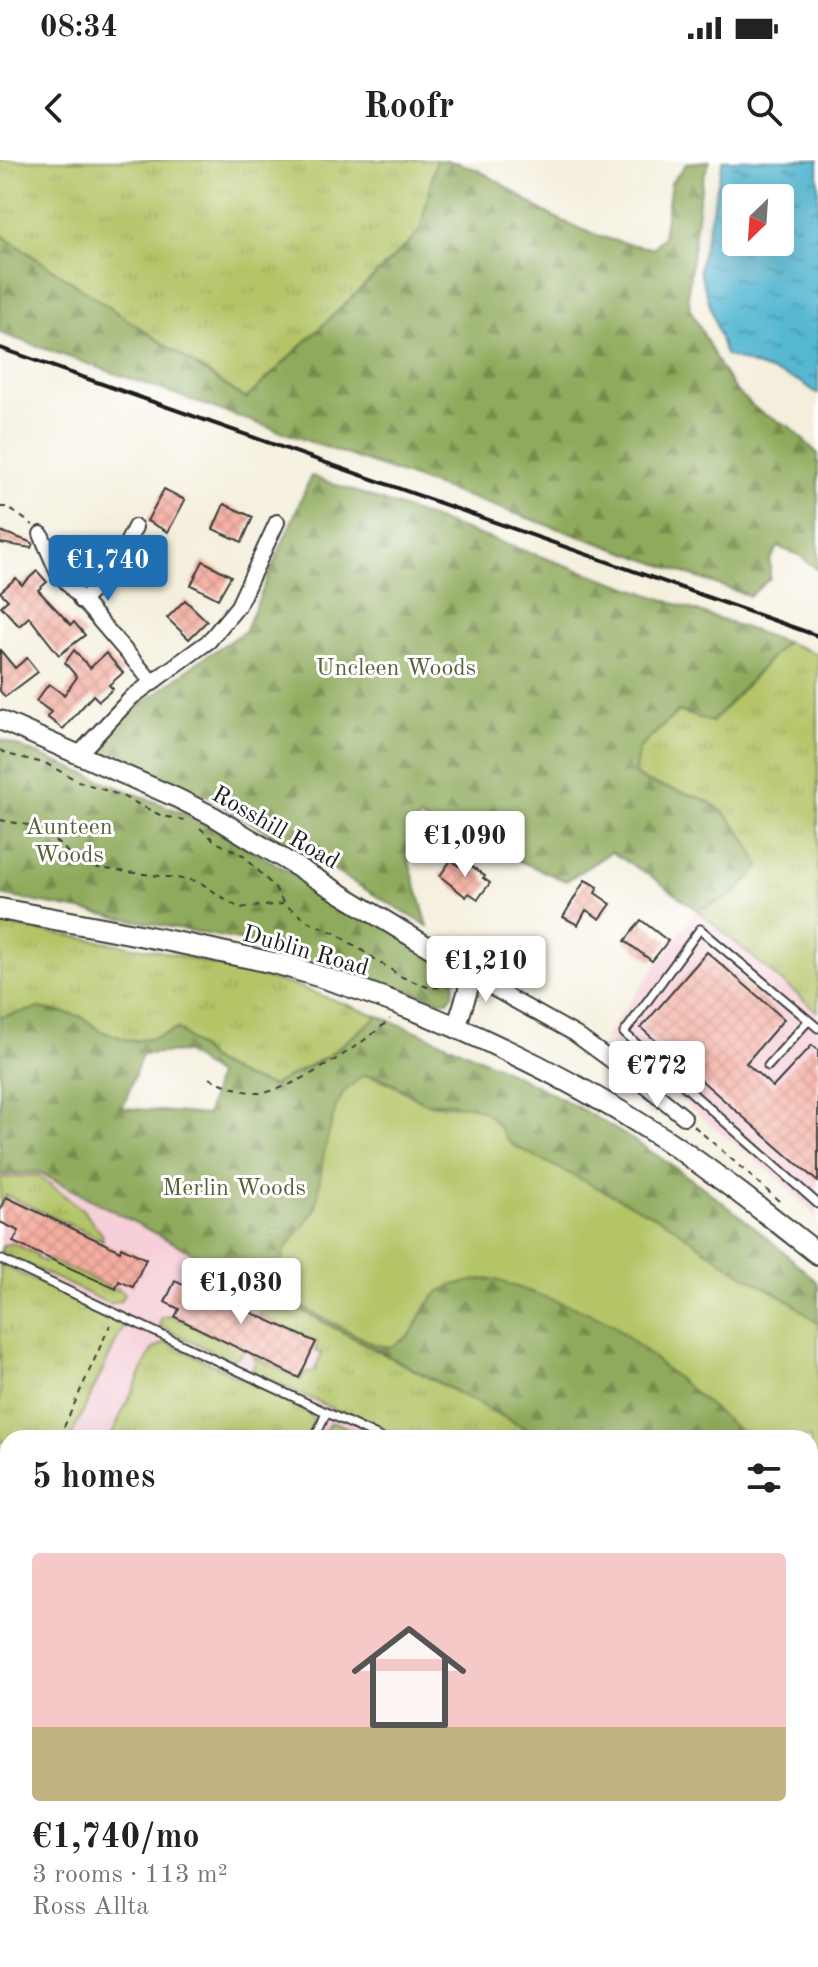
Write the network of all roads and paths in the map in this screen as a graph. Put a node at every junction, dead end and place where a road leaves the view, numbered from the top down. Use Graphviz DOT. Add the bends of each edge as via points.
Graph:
graph roads {
  1 [pos="0,507"];
  2 [pos="277,522"];
  3 [pos="135,527"];
  4 [pos="41,534"];
  5 [pos="81,601"];
  6 [pos="153,683"];
  7 [pos="0,720"];
  8 [pos="0,750"];
  9 [pos="78,755"];
  10 [pos="0,820"];
  11 [pos="187,821"];
  12 [pos="193,823"];
  13 [pos="284,904"];
  14 [pos="0,909"];
  15 [pos="463,976"];
  16 [pos="402,1006"];
  17 [pos="808,1021"];
  18 [pos="456,1028"];
  19 [pos="818,1028"];
  20 [pos="768,1066"];
  21 [pos="209,1078"];
  22 [pos="684,1117"];
  23 [pos="818,1204"];
  24 [pos="784,1205"];
  25 [pos="818,1254"];
  26 [pos="0,1259"];
  27 [pos="116,1313"];
  28 [pos="326,1413"];
  29 [pos="63,1430"];
  30 [pos="319,1430"];
  31 [pos="363,1430"];
  1 -- 4 [label="path" via="26,518"];
  2 -- 6 [label="street" via="238,606 209,641"];
  3 -- 5 [label="street" via="105,581"];
  4 -- 5 [label="street" via="57,571"];
  5 -- 6 [label="street"];
  6 -- 9 [label="street" via="132,697"];
  7 -- 9 [label="street, Rosshill Road"];
  8 -- 11 [label="path" via="47,764 162,816"];
  9 -- 15 [label="street, Rosshill Road" via="213,816 450,960"];
  10 -- 13 [label="path" via="33,826 70,855 98,868 198,881 239,908"];
  12 -- 13 [label="path" via="243,855"];
  13 -- 15 [label="path" via="419,985 439,988"];
  14 -- 16 [label="main road, Dublin Road" via="284,966"];
  15 -- 18 [label="street" via="469,987"];
  15 -- 22 [label="street" via="587,1042"];
  16 -- 18 [label="main road, Dublin Road"];
  16 -- 21 [label="path" via="334,1061 282,1087 260,1093"];
  17 -- 19 [label="lane"];
  17 -- 20 [label="lane"];
  17 -- 23 [label="lane" via="700,929 624,1033"];
  18 -- 25 [label="main road, Dublin Road" via="557,1076 662,1138"];
  22 -- 24 [label="path"];
  26 -- 27 [label="lane"];
  27 -- 28 [label="lane"];
  27 -- 29 [label="path"];
  28 -- 30 [label="lane"];
  28 -- 31 [label="lane"];
}
